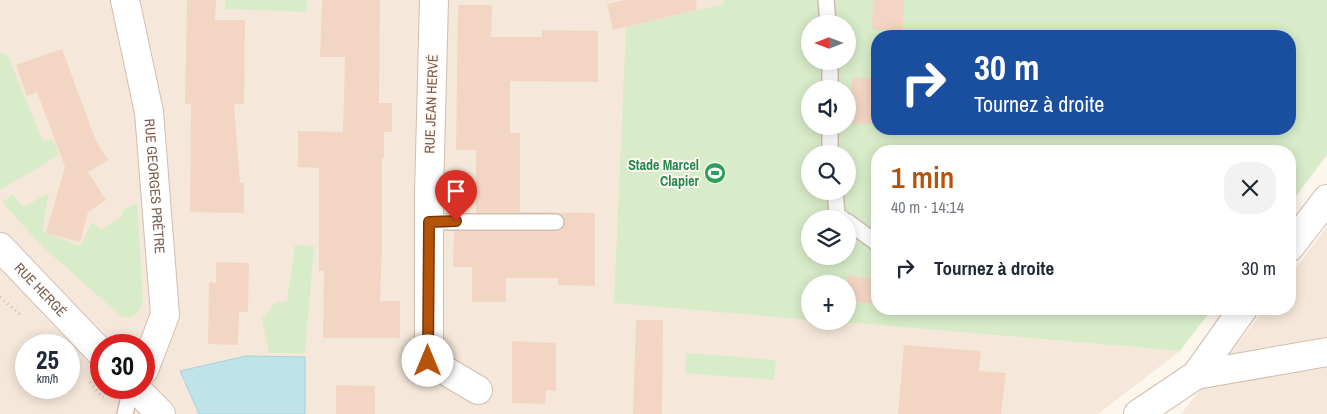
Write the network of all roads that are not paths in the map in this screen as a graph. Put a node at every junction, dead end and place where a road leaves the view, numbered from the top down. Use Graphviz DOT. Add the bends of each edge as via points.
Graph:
graph roads {
  1 [pos="125,0"];
  2 [pos="434,0"];
  3 [pos="826,0"];
  4 [pos="827,15"];
  5 [pos="1327,199"];
  6 [pos="429,222"];
  7 [pos="556,222"];
  8 [pos="856,228"];
  9 [pos="871,239"];
  10 [pos="1296,239"];
  11 [pos="0,247"];
  12 [pos="1239,315"];
  13 [pos="155,340"];
  14 [pos="90,341"];
  15 [pos="1327,352"];
  16 [pos="1196,375"];
  17 [pos="478,390"];
  18 [pos="129,399"];
  19 [pos="150,399"];
  20 [pos="125,414"];
  21 [pos="161,414"];
  22 [pos="1138,414"];
  1 -- 13 [label="street, RUE GEORGES PRÊTRE" via="149,112 165,315"];
  2 -- 6 [label="street, RUE JEAN HERVÉ"];
  3 -- 4 [label="lane"];
  5 -- 10 [label="street"];
  6 -- 7 [label="lane"];
  6 -- 17 [label="street, RUE JEAN HERVÉ" via="428,361"];
  8 -- 9 [label="lane"];
  11 -- 14 [label="street, RUE HERGÉ"];
  12 -- 16 [label="street"];
  15 -- 16 [label="street"];
  16 -- 22 [label="street"];
  18 -- 20 [label="lane"];
  19 -- 21 [label="street"];
}
